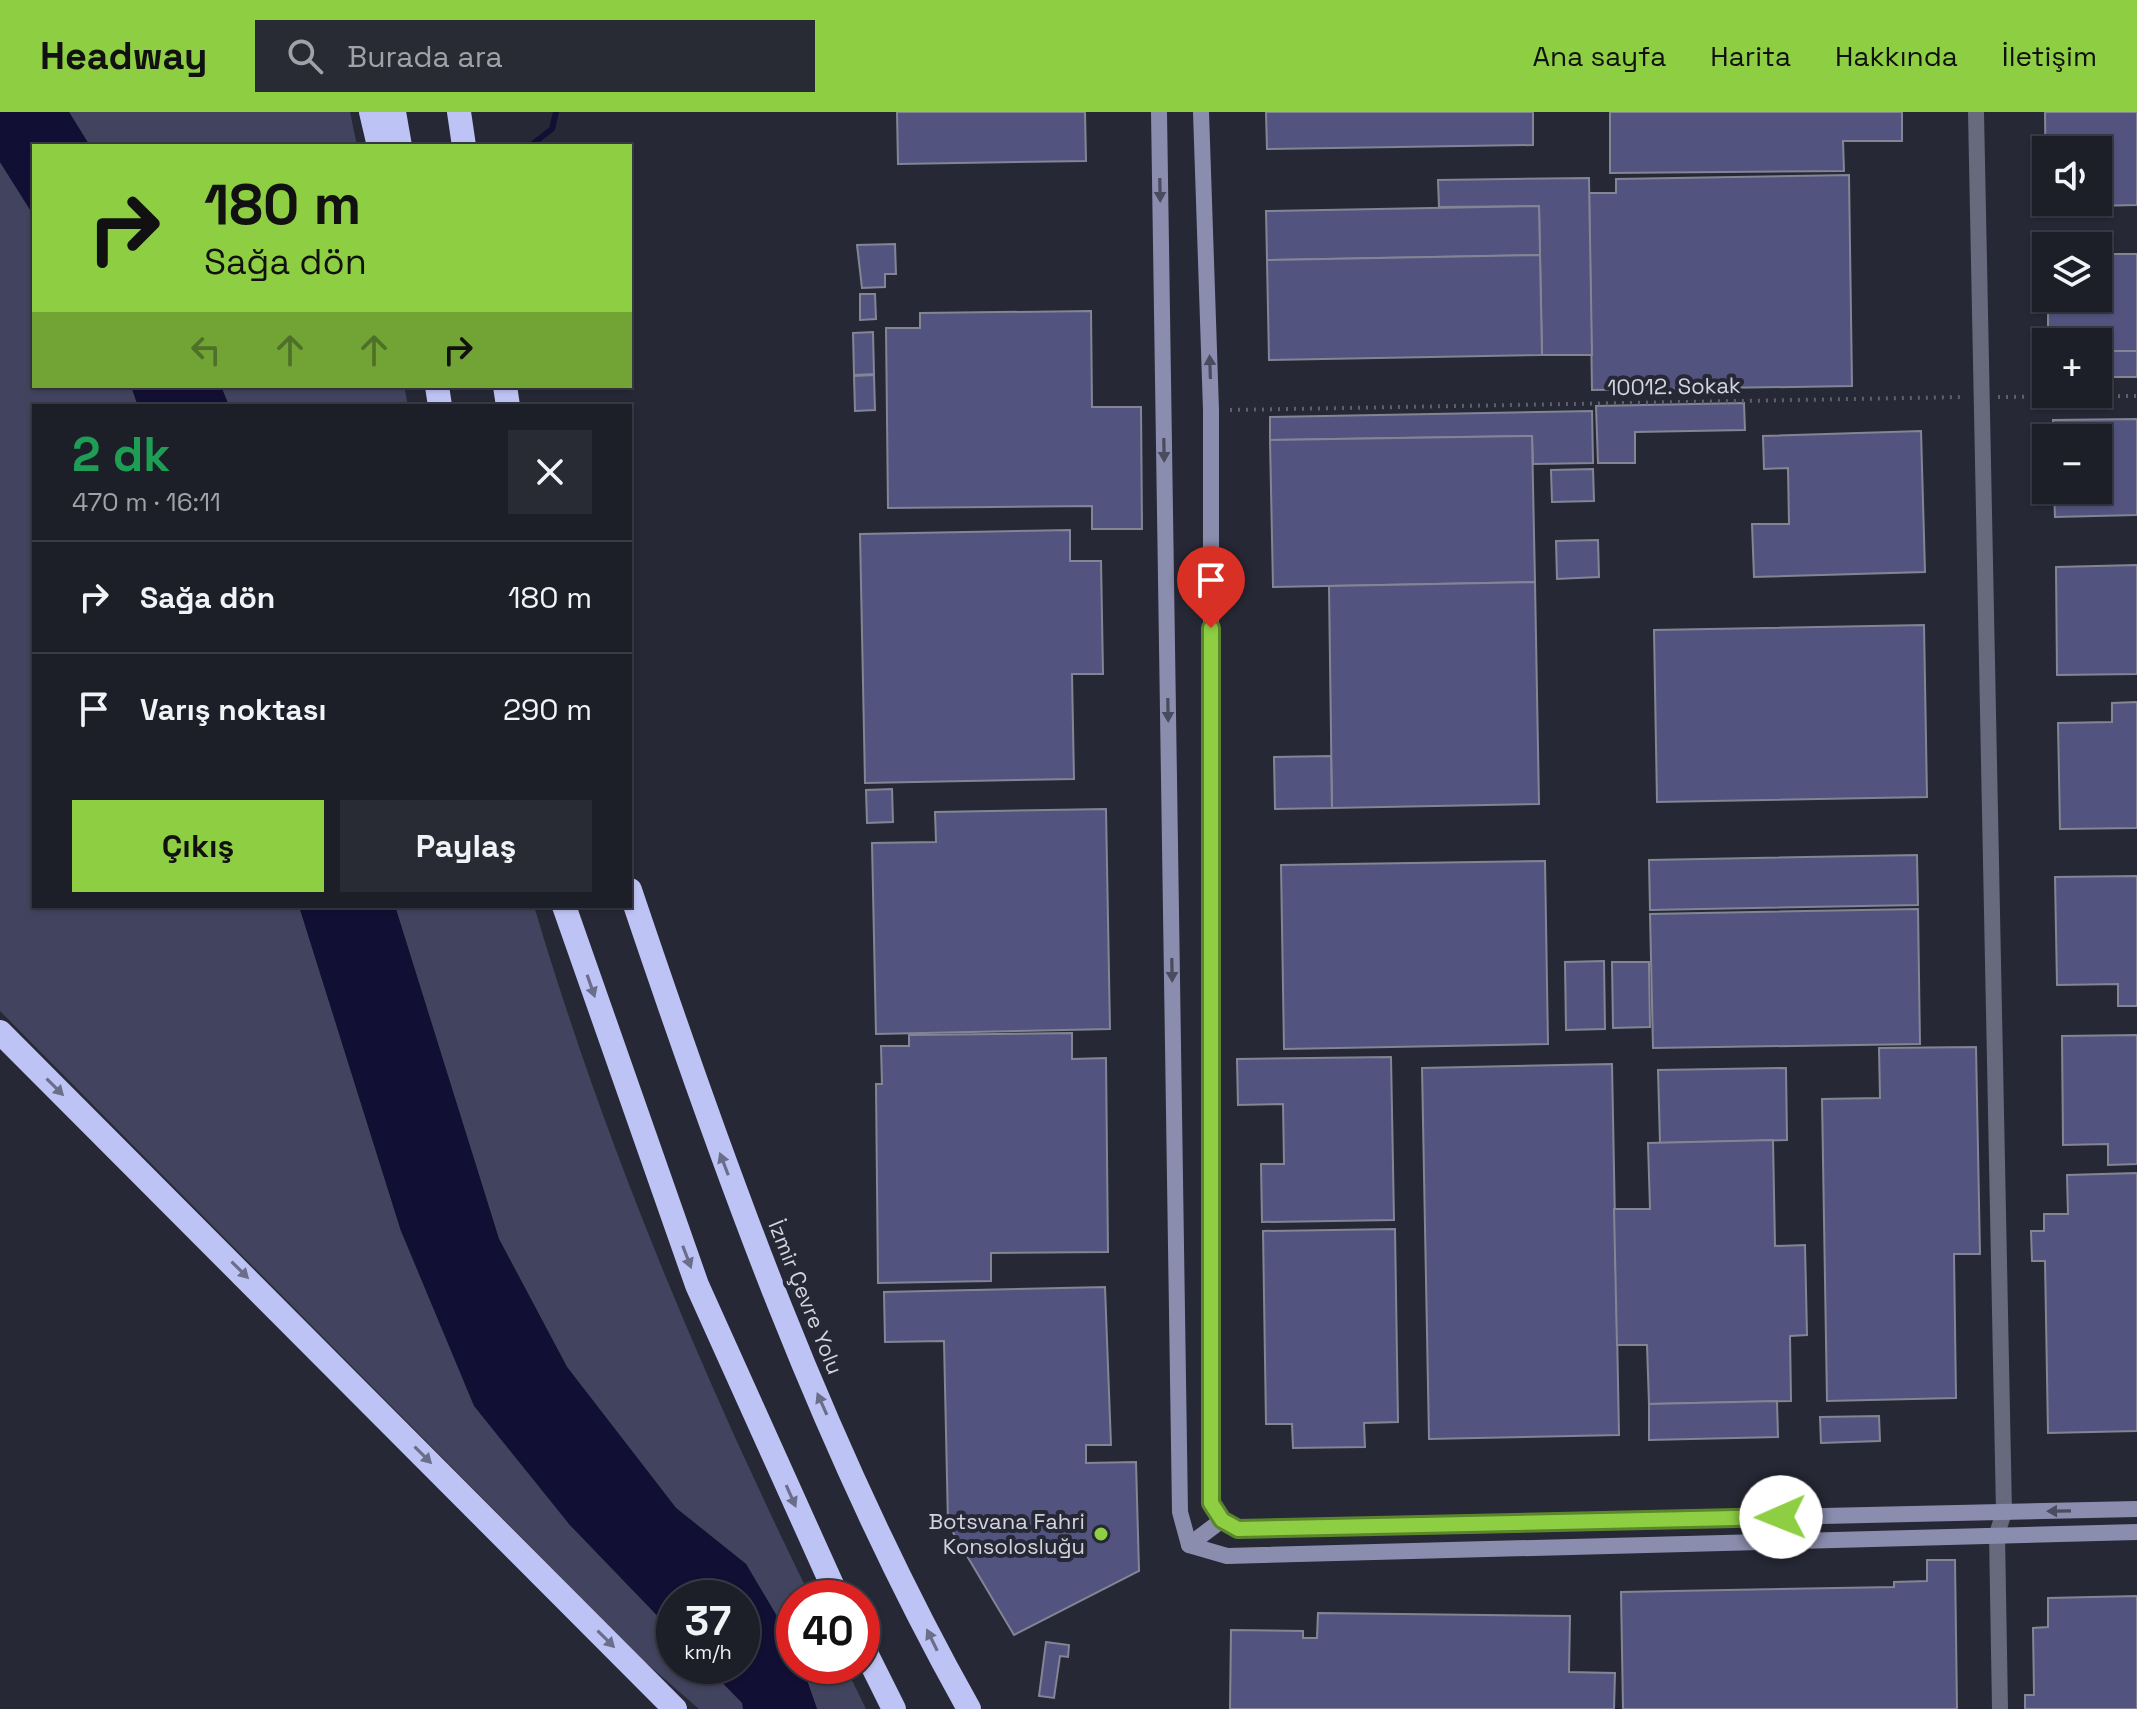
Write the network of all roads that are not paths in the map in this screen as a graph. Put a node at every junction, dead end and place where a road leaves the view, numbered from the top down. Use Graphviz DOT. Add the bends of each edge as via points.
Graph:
graph roads {
  1 [pos="371,112"];
  2 [pos="394,112"];
  3 [pos="1159,112"];
  4 [pos="1201,112"];
  5 [pos="1976,112"];
  6 [pos="379,144"];
  7 [pos="400,144"];
  8 [pos="632,896"];
  9 [pos="565,908"];
  10 [pos="0,1032"];
  11 [pos="2137,1509"];
  12 [pos="2004,1512"];
  13 [pos="1222,1520"];
  14 [pos="2137,1532"];
  15 [pos="1997,1534"];
  16 [pos="1189,1545"];
  17 [pos="830,1580"];
  18 [pos="880,1681"];
  19 [pos="675,1709"];
  20 [pos="894,1709"];
  21 [pos="969,1709"];
  22 [pos="2000,1709"];
  1 -- 6 [label="highway"];
  2 -- 7 [label="highway"];
  3 -- 16 [label="street, one-way" via="1180,1512"];
  13 -- 4 [label="street, one-way" via="1211,1503 1211,410"];
  5 -- 12 [label="street"];
  21 -- 8 [label="highway, İzmir Çevre Yolu, one-way" via="878,1529 768,1276 715,1143"];
  9 -- 17 [label="highway, one-way" via="697,1285"];
  10 -- 19 [label="highway, one-way"];
  11 -- 12 [label="street, one-way"];
  12 -- 13 [label="street" via="1238,1529"];
  12 -- 15 [label="street"];
  13 -- 16 [label="street"];
  14 -- 15 [label="street"];
  15 -- 16 [label="street" via="1227,1556"];
  15 -- 22 [label="street"];
  18 -- 20 [label="highway"];
}
